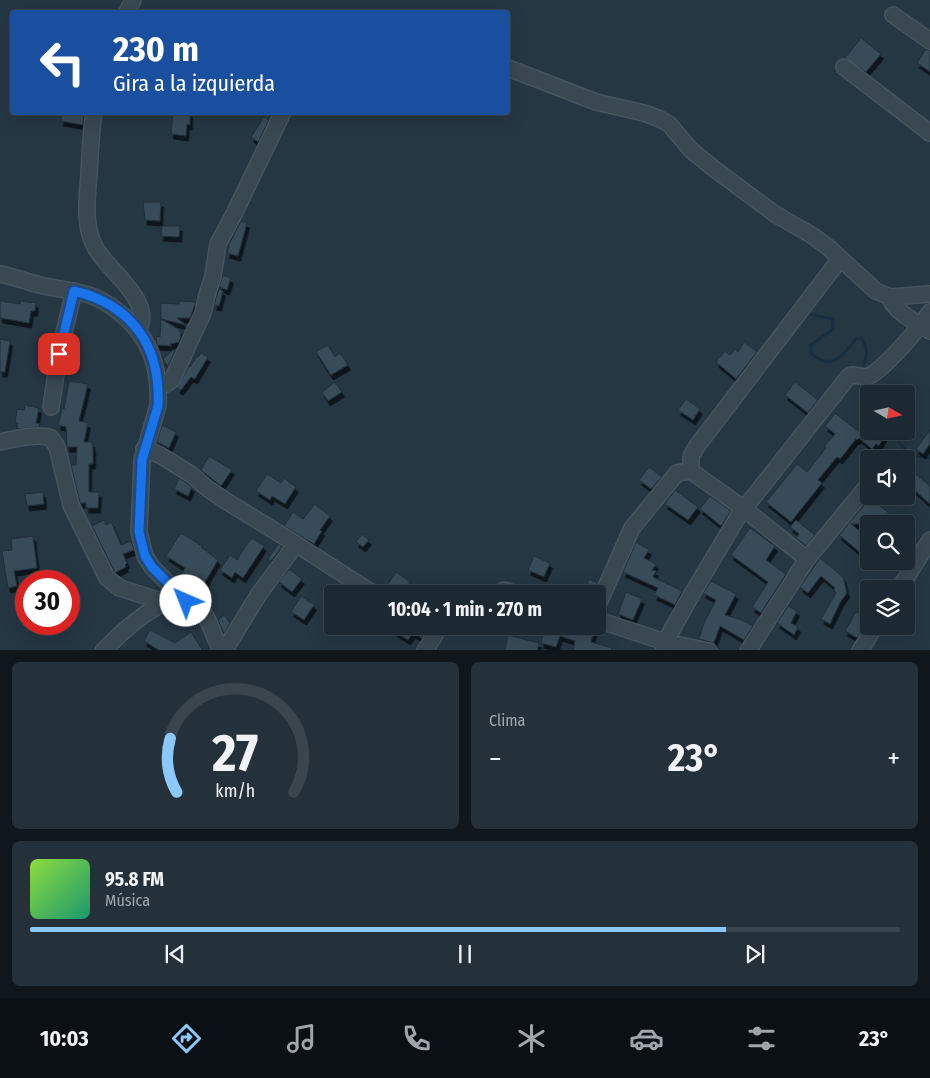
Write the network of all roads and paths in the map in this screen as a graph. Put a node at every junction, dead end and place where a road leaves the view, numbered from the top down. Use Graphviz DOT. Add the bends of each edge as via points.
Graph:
graph roads {
  1 [pos="893,16"];
  2 [pos="930,41"];
  3 [pos="844,67"];
  4 [pos="510,69"];
  5 [pos="94,115"];
  6 [pos="282,115"];
  7 [pos="930,132"];
  8 [pos="840,259"];
  9 [pos="0,273"];
  10 [pos="74,291"];
  11 [pos="930,294"];
  12 [pos="890,296"];
  13 [pos="930,312"];
  14 [pos="926,328"];
  15 [pos="138,330"];
  16 [pos="158,386"];
  17 [pos="51,408"];
  18 [pos="0,442"];
  19 [pos="144,449"];
  20 [pos="690,471"];
  21 [pos="860,495"];
  22 [pos="744,509"];
  23 [pos="930,540"];
  24 [pos="296,544"];
  25 [pos="807,559"];
  26 [pos="905,580"];
  27 [pos="360,585"];
  28 [pos="606,587"];
  29 [pos="186,601"];
  30 [pos="164,602"];
  31 [pos="606,623"];
  32 [pos="435,635"];
  33 [pos="869,635"];
  34 [pos="664,646"];
  35 [pos="103,650"];
  36 [pos="223,650"];
  37 [pos="425,650"];
  38 [pos="708,650"];
  39 [pos="748,650"];
  40 [pos="860,650"];
  1 -- 2 [label="street"];
  3 -- 7 [label="street"];
  4 -- 8 [label="street" via="596,102 644,113 669,124 712,168 775,214 813,236"];
  5 -- 15 [label="street" via="86,197 88,227 96,250 123,279 141,309"];
  6 -- 16 [label="street" via="218,244 213,276 196,329 172,380"];
  8 -- 12 [label="street" via="876,291"];
  8 -- 20 [label="street" via="697,446 691,456"];
  9 -- 10 [label="street" via="24,282"];
  10 -- 15 [label="street" via="104,302"];
  10 -- 17 [label="street" via="59,354"];
  11 -- 12 [label="street"];
  12 -- 14 [label="street" via="896,308"];
  13 -- 14 [label="street"];
  14 -- 22 [label="street" via="871,375 849,376"];
  15 -- 16 [label="street" via="152,353"];
  16 -- 19 [label="street" via="158,406"];
  18 -- 30 [label="street" via="35,436 51,438 57,446 71,505 107,578 120,588"];
  19 -- 24 [label="street" via="160,455"];
  19 -- 29 [label="street" via="138,516 141,545 152,567 185,596"];
  20 -- 22 [label="street"];
  20 -- 28 [label="street" via="677,474 632,528"];
  21 -- 25 [label="street"];
  22 -- 25 [label="street"];
  22 -- 34 [label="street"];
  23 -- 26 [label="street"];
  24 -- 27 [label="street"];
  24 -- 36 [label="street"];
  25 -- 39 [label="street"];
  29 -- 30 [label="street"];
  29 -- 36 [label="street" via="201,608 217,644"];
  30 -- 35 [label="street"];
  31 -- 34 [label="street"];
  32 -- 37 [label="street"];
  33 -- 40 [label="street"];
  34 -- 38 [label="street"];
}
